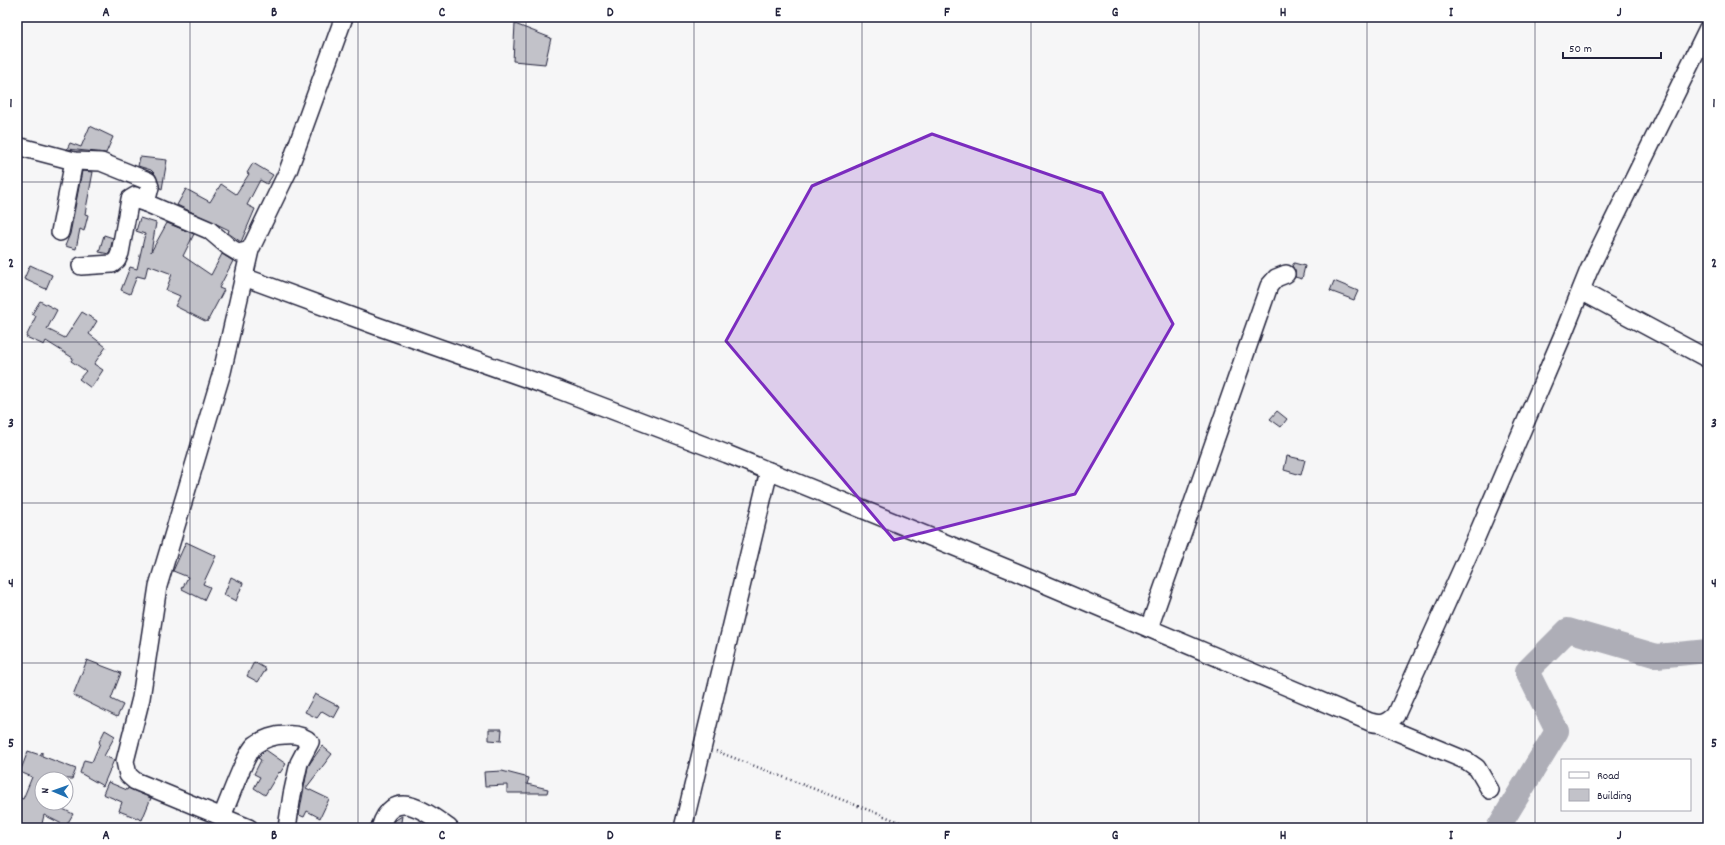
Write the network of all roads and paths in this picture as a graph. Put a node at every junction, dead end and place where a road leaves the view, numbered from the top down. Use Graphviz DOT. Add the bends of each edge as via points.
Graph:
graph roads {
  1 [pos="344,17"];
  2 [pos="1708,28"];
  3 [pos="17,146"];
  4 [pos="74,160"];
  5 [pos="146,203"];
  6 [pos="60,232"];
  7 [pos="250,250"];
  8 [pos="81,266"];
  9 [pos="1286,274"];
  10 [pos="244,277"];
  11 [pos="1581,291"];
  12 [pos="1708,359"];
  13 [pos="769,471"];
  14 [pos="1149,628"];
  15 [pos="1382,724"];
  16 [pos="702,746"];
  17 [pos="1490,790"];
  18 [pos="222,816"];
  19 [pos="249,828"];
  20 [pos="287,828"];
  21 [pos="380,828"];
  22 [pos="449,828"];
  23 [pos="683,828"];
  24 [pos="915,828"];
  1 -- 7 [label="street" via="288,171"];
  2 -- 11 [label="street" via="1592,263"];
  3 -- 4 [label="street"];
  4 -- 5 [label="street" via="101,162 148,182 150,187"];
  4 -- 6 [label="street"];
  5 -- 7 [label="street" via="209,230 228,247 239,252"];
  5 -- 8 [label="street" via="135,196 130,199 120,253 112,264"];
  7 -- 10 [label="street"];
  9 -- 14 [label="street" via="1276,278 1269,286"];
  10 -- 13 [label="street" via="559,390"];
  10 -- 18 [label="street" via="222,372 158,586 141,698 125,762 125,769 134,781"];
  11 -- 12 [label="street"];
  11 -- 15 [label="street" via="1475,540 1396,715 1392,720"];
  13 -- 14 [label="street"];
  13 -- 16 [label="street"];
  14 -- 15 [label="street" via="1370,722"];
  15 -- 17 [label="street" via="1467,761 1476,768"];
  16 -- 23 [label="street"];
  16 -- 24 [label="path"];
  18 -- 19 [label="street"];
  18 -- 20 [label="street" via="255,746 271,737 292,734 306,738 310,742 299,763"];
  21 -- 22 [label="street" via="386,814 399,804 423,811"];
}
